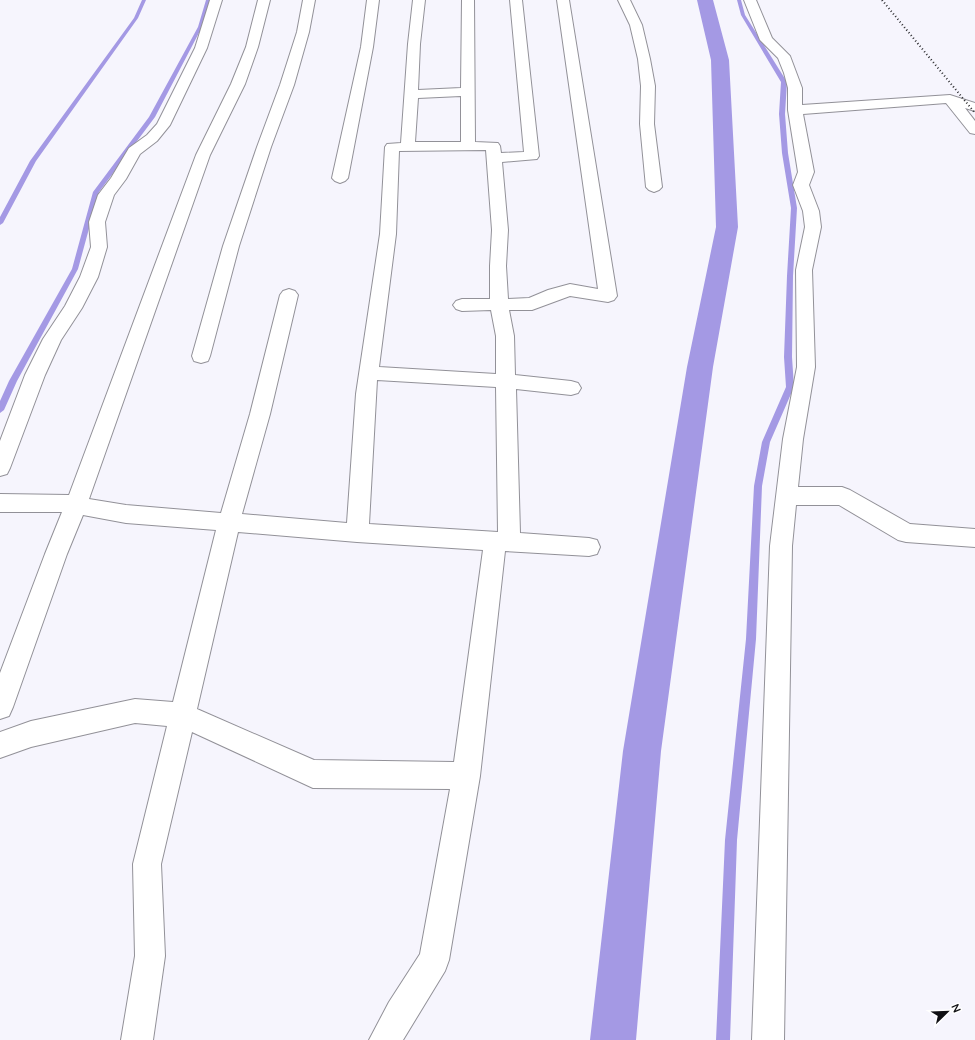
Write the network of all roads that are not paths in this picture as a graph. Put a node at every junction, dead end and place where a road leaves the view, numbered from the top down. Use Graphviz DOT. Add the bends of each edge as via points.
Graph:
graph roads {
  1 [pos="216,0"];
  2 [pos="264,0"];
  3 [pos="309,0"];
  4 [pos="373,0"];
  5 [pos="420,0"];
  6 [pos="468,0"];
  7 [pos="516,0"];
  8 [pos="563,0"];
  9 [pos="624,0"];
  10 [pos="750,0"];
  11 [pos="468,92"];
  12 [pos="412,94"];
  13 [pos="950,99"];
  14 [pos="975,107"];
  15 [pos="796,110"];
  16 [pos="975,130"];
  17 [pos="468,146"];
  18 [pos="408,147"];
  19 [pos="494,158"];
  20 [pos="340,178"];
  21 [pos="654,187"];
  22 [pos="289,295"];
  23 [pos="500,304"];
  24 [pos="462,305"];
  25 [pos="201,356"];
  26 [pos="369,373"];
  27 [pos="506,381"];
  28 [pos="571,388"];
  29 [pos="0,468"];
  30 [pos="786,496"];
  31 [pos="0,504"];
  32 [pos="76,505"];
  33 [pos="229,523"];
  34 [pos="357,533"];
  35 [pos="975,538"];
  36 [pos="502,542"];
  37 [pos="589,547"];
  38 [pos="0,707"];
  39 [pos="182,715"];
  40 [pos="0,745"];
  41 [pos="466,776"];
  42 [pos="136,1040"];
  43 [pos="385,1040"];
  44 [pos="768,1040"];
  1 -- 29 [label="street" via="201,48 163,125 152,138 134,151 106,195 97,222 99,247 89,277 73,308 52,339 35,375"];
  2 -- 32 [label="street" via="252,47 238,84 203,155"];
  3 -- 25 [label="street" via="303,32 287,85 231,246"];
  4 -- 20 [label="street" via="367,47"];
  5 -- 12 [label="street" via="414,44"];
  6 -- 11 [label="street"];
  7 -- 19 [label="street" via="532,156"];
  8 -- 23 [label="street" via="608,296 570,290 532,304"];
  9 -- 21 [label="street" via="636,25 644,59 648,86 647,124"];
  10 -- 15 [label="street" via="766,40 784,56 795,88"];
  11 -- 12 [label="street"];
  11 -- 17 [label="street"];
  12 -- 18 [label="street"];
  13 -- 14 [label="street"];
  13 -- 15 [label="street"];
  13 -- 16 [label="street"];
  15 -- 30 [label="street" via="806,172 801,185 811,211 813,227 804,270 806,367"];
  17 -- 18 [label="street"];
  17 -- 19 [label="street" via="493,146"];
  18 -- 26 [label="street" via="392,147 388,234"];
  19 -- 23 [label="street" via="500,230"];
  22 -- 33 [label="street" via="260,414"];
  23 -- 24 [label="street"];
  23 -- 27 [label="street" via="505,336"];
  26 -- 27 [label="street"];
  26 -- 34 [label="street"];
  27 -- 28 [label="street"];
  27 -- 36 [label="street"];
  30 -- 35 [label="street" via="842,496 906,533"];
  30 -- 44 [label="street" via="781,546"];
  31 -- 32 [label="street"];
  32 -- 33 [label="street" via="126,514"];
  32 -- 38 [label="street"];
  33 -- 34 [label="street"];
  33 -- 39 [label="street"];
  34 -- 36 [label="street"];
  36 -- 37 [label="street"];
  36 -- 41 [label="street"];
  39 -- 40 [label="street" via="135,711 31,734"];
  39 -- 41 [label="street" via="313,774"];
  39 -- 42 [label="street" via="147,864 150,956"];
  41 -- 43 [label="street" via="434,960"];
}
